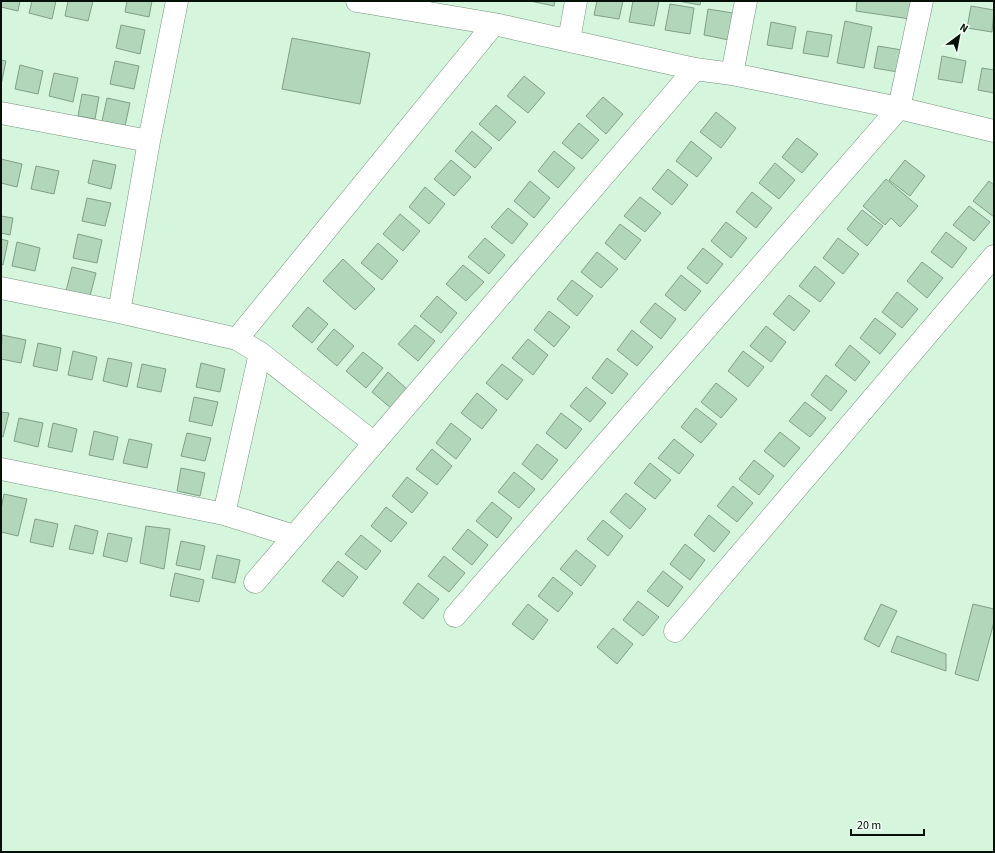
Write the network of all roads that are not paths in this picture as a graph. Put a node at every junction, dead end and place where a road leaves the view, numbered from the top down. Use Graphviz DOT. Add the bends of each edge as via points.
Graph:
graph roads {
  1 [pos="177,1"];
  2 [pos="357,1"];
  3 [pos="576,1"];
  4 [pos="746,1"];
  5 [pos="922,1"];
  6 [pos="389,4"];
  7 [pos="494,24"];
  8 [pos="569,40"];
  9 [pos="695,69"];
  10 [pos="732,74"];
  11 [pos="899,108"];
  12 [pos="1,113"];
  13 [pos="994,131"];
  14 [pos="149,141"];
  15 [pos="994,256"];
  16 [pos="1,288"];
  17 [pos="119,312"];
  18 [pos="237,339"];
  19 [pos="260,353"];
  20 [pos="374,443"];
  21 [pos="1,469"];
  22 [pos="224,514"];
  23 [pos="294,536"];
  24 [pos="255,582"];
  25 [pos="455,616"];
  26 [pos="675,631"];
  1 -- 14 [label="street"];
  2 -- 6 [label="street"];
  3 -- 8 [label="street"];
  4 -- 10 [label="street"];
  5 -- 11 [label="street"];
  6 -- 7 [label="street"];
  7 -- 8 [label="street"];
  7 -- 18 [label="street"];
  8 -- 9 [label="street"];
  9 -- 10 [label="street"];
  9 -- 20 [label="street"];
  10 -- 11 [label="street"];
  11 -- 13 [label="street"];
  11 -- 25 [label="street"];
  12 -- 14 [label="street"];
  14 -- 17 [label="street"];
  15 -- 26 [label="street"];
  16 -- 17 [label="street"];
  17 -- 18 [label="street"];
  18 -- 19 [label="street"];
  19 -- 20 [label="street"];
  19 -- 22 [label="street"];
  20 -- 23 [label="street"];
  21 -- 22 [label="street"];
  22 -- 23 [label="street"];
  23 -- 24 [label="street"];
}
